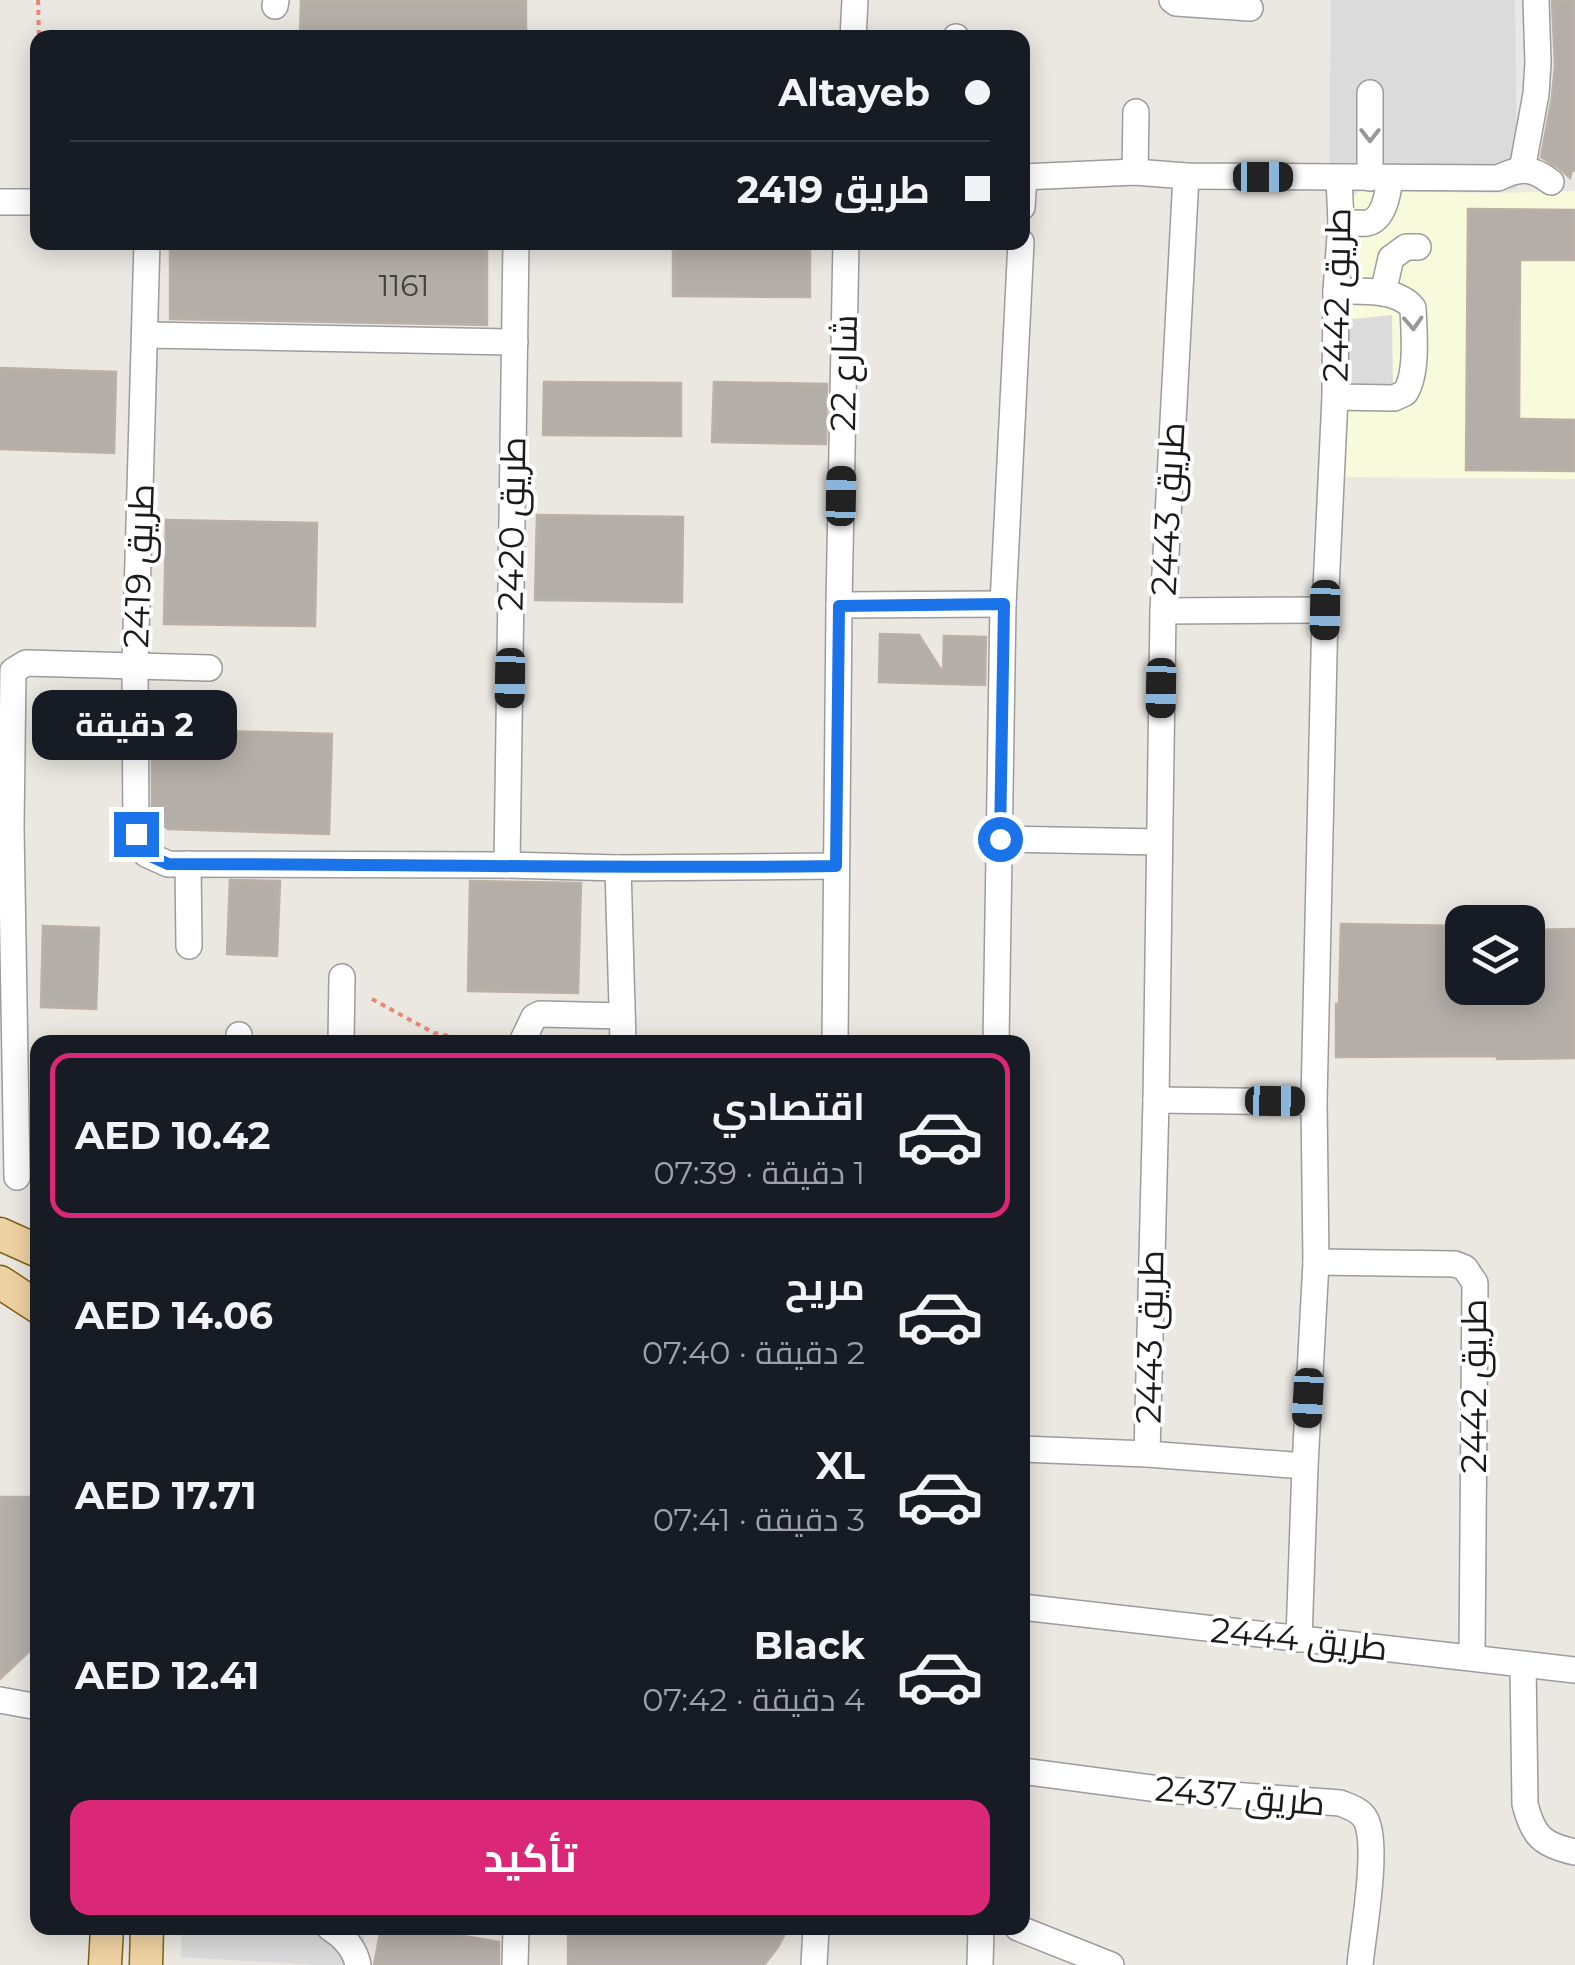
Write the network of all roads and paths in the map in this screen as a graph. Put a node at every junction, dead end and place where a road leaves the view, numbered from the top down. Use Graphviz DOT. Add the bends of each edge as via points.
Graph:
graph roads {
  1 [pos="38,0"];
  2 [pos="855,0"];
  3 [pos="1172,0"];
  4 [pos="1536,0"];
  5 [pos="1250,8"];
  6 [pos="40,30"];
  7 [pos="853,30"];
  8 [pos="1370,93"];
  9 [pos="1136,112"];
  10 [pos="1136,172"];
  11 [pos="1510,174"];
  12 [pos="1186,176"];
  13 [pos="1030,177"];
  14 [pos="1339,178"];
  15 [pos="1380,178"];
  16 [pos="1563,182"];
  17 [pos="0,202"];
  18 [pos="30,202"];
  19 [pos="1341,223"];
  20 [pos="1418,247"];
  21 [pos="147,250"];
  22 [pos="516,250"];
  23 [pos="846,250"];
  24 [pos="1021,250"];
  25 [pos="1336,291"];
  26 [pos="1382,293"];
  27 [pos="146,335"];
  28 [pos="515,342"];
  29 [pos="1335,397"];
  30 [pos="1004,604"];
  31 [pos="839,606"];
  32 [pos="1162,610"];
  33 [pos="1325,610"];
  34 [pos="136,666"];
  35 [pos="209,668"];
  36 [pos="1000,839"];
  37 [pos="1159,842"];
  38 [pos="188,864"];
  39 [pos="836,866"];
  40 [pos="494,868"];
  41 [pos="618,868"];
  42 [pos="189,946"];
  43 [pos="342,977"];
  44 [pos="372,998"];
  45 [pos="622,1016"];
  46 [pos="341,1035"];
  47 [pos="445,1035"];
  48 [pos="525,1035"];
  49 [pos="623,1035"];
  50 [pos="835,1035"];
  51 [pos="996,1035"];
  52 [pos="1156,1100"];
  53 [pos="1314,1102"];
  54 [pos="18,1176"];
  55 [pos="1316,1262"];
  56 [pos="1030,1448"];
  57 [pos="1147,1454"];
  58 [pos="1305,1466"];
  59 [pos="1030,1608"];
  60 [pos="1299,1640"];
  61 [pos="1472,1657"];
  62 [pos="1523,1665"];
  63 [pos="1575,1670"];
  64 [pos="30,1692"];
  65 [pos="0,1698"];
  66 [pos="30,1704"];
  67 [pos="1030,1772"];
  68 [pos="1575,1852"];
  69 [pos="1030,1933"];
  70 [pos="107,1935"];
  71 [pos="339,1935"];
  72 [pos="516,1935"];
  73 [pos="981,1935"];
  74 [pos="106,1965"];
  75 [pos="358,1965"];
  76 [pos="515,1965"];
  77 [pos="980,1965"];
  78 [pos="1111,1965"];
  79 [pos="1360,1965"];
  1 -- 6 [label="path"];
  2 -- 7 [label="street"];
  3 -- 5 [label="street"];
  4 -- 11 [label="street" via="1536,94"];
  8 -- 15 [label="street, one-way"];
  9 -- 10 [label="street"];
  10 -- 12 [label="street, طريق 2442"];
  10 -- 13 [label="street, طريق 2442"];
  11 -- 15 [label="street"];
  11 -- 16 [label="street" via="1539,172"];
  12 -- 14 [label="street, طريق 2442"];
  12 -- 32 [label="street, طريق 2443"];
  14 -- 15 [label="street"];
  14 -- 19 [label="street, طريق 2442"];
  15 -- 19 [label="street" via="1388,191 1376,219"];
  17 -- 18 [label="street"];
  19 -- 25 [label="street, طريق 2442"];
  20 -- 26 [label="street" via="1391,258"];
  21 -- 27 [label="street, طريق 2419"];
  22 -- 28 [label="street, طريق 2420"];
  23 -- 31 [label="street, شارع 22"];
  24 -- 30 [label="street"];
  25 -- 26 [label="street"];
  25 -- 29 [label="street, طريق 2442"];
  26 -- 29 [label="street, one-way" via="1413,308 1410,387 1394,398"];
  27 -- 28 [label="street"];
  27 -- 34 [label="street, طريق 2419"];
  28 -- 40 [label="street, طريق 2420"];
  29 -- 33 [label="street, طريق 2442"];
  30 -- 31 [label="street"];
  30 -- 36 [label="street"];
  31 -- 39 [label="street, شارع 22"];
  32 -- 33 [label="street"];
  32 -- 37 [label="street, طريق 2443"];
  33 -- 53 [label="street, طريق 2442"];
  34 -- 35 [label="street"];
  34 -- 38 [label="street, طريق 2419" via="136,834 146,854"];
  34 -- 54 [label="street" via="26,663 12,676"];
  36 -- 37 [label="street"];
  36 -- 51 [label="street"];
  37 -- 52 [label="street, طريق 2443"];
  38 -- 40 [label="street, طريق 2419"];
  38 -- 42 [label="street"];
  39 -- 41 [label="street, طريق 2419"];
  39 -- 50 [label="street, شارع 22"];
  40 -- 41 [label="street, طريق 2419"];
  41 -- 45 [label="street"];
  43 -- 46 [label="street"];
  44 -- 47 [label="path"];
  45 -- 48 [label="street" via="540,1014"];
  45 -- 49 [label="street"];
  52 -- 53 [label="street"];
  52 -- 57 [label="street, طريق 2443"];
  53 -- 55 [label="street, طريق 2442"];
  55 -- 58 [label="street, طريق 2442"];
  55 -- 61 [label="street, طريق 2442" via="1455,1264 1475,1283"];
  56 -- 57 [label="street, طريق 2443"];
  57 -- 58 [label="street, طريق 2443"];
  58 -- 60 [label="street, طريق 2442"];
  59 -- 60 [label="street, طريق 2444"];
  60 -- 61 [label="street, طريق 2444"];
  61 -- 62 [label="street, طريق 2444"];
  62 -- 63 [label="street, طريق 2444"];
  62 -- 68 [label="street" via="1530,1822 1542,1840"];
  64 -- 65 [label="street"];
  65 -- 66 [label="street"];
  67 -- 79 [label="street, طريق 2437" via="1340,1803 1356,1810 1370,1837"];
  69 -- 78 [label="street"];
  70 -- 74 [label="main road"];
  71 -- 75 [label="street"];
  72 -- 76 [label="street"];
  73 -- 77 [label="street"];
}
